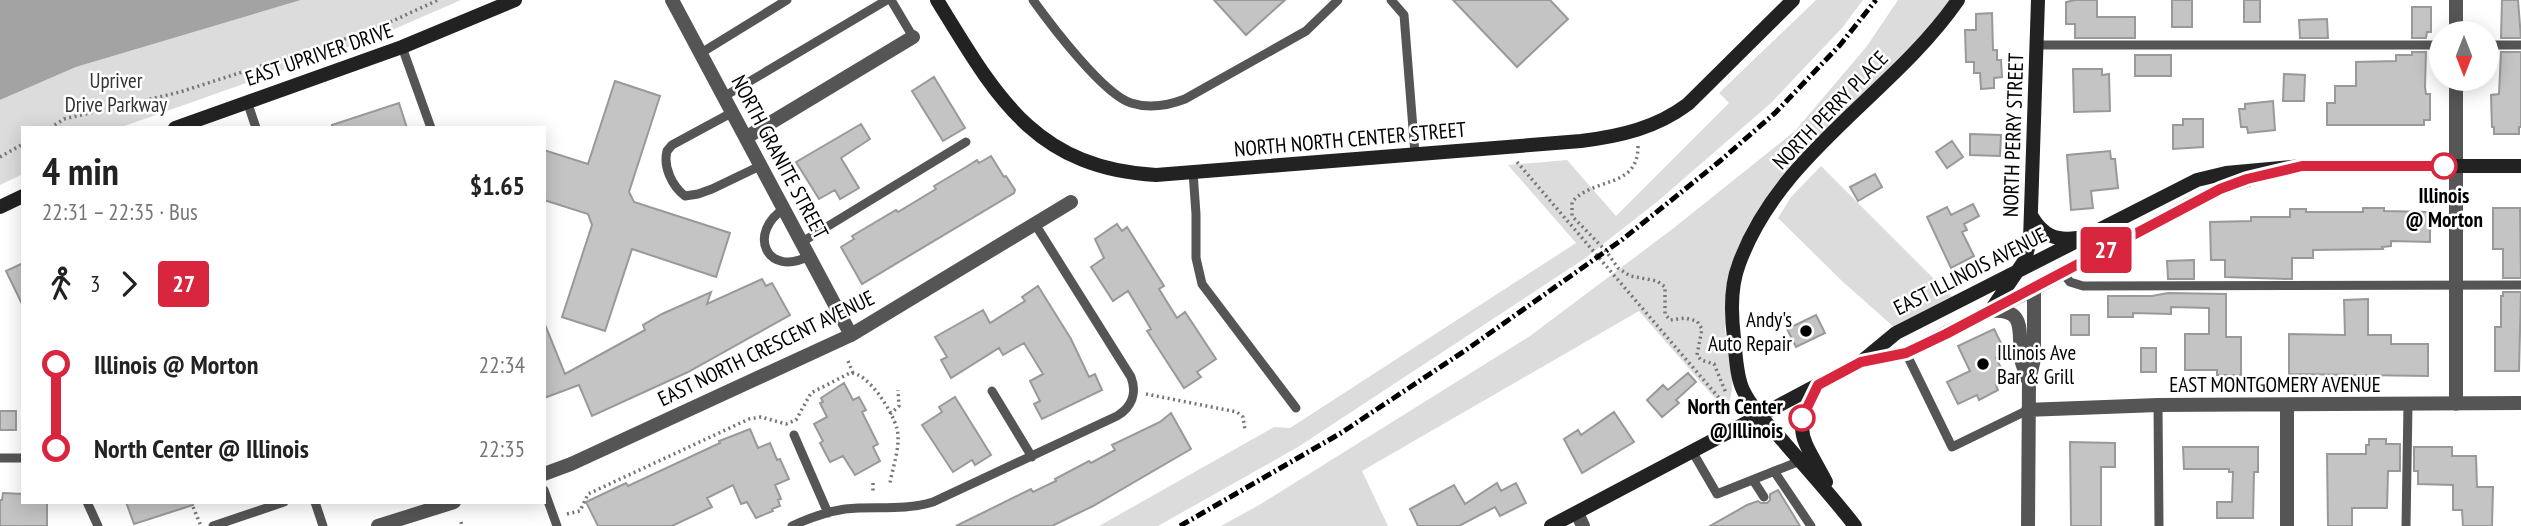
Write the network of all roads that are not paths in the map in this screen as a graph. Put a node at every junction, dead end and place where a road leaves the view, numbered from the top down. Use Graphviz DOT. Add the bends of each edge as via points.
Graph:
graph roads {
  1 [pos="515,0"];
  2 [pos="672,0"];
  3 [pos="787,0"];
  4 [pos="889,0"];
  5 [pos="937,0"];
  6 [pos="1033,0"];
  7 [pos="1338,0"];
  8 [pos="1391,0"];
  9 [pos="1793,0"];
  10 [pos="1958,0"];
  11 [pos="2038,0"];
  12 [pos="2456,0"];
  13 [pos="2456,21"];
  14 [pos="913,37"];
  15 [pos="2036,45"];
  16 [pos="2429,45"];
  17 [pos="2499,45"];
  18 [pos="2521,45"];
  19 [pos="402,47"];
  20 [pos="701,53"];
  21 [pos="2456,91"];
  22 [pos="724,96"];
  23 [pos="247,101"];
  24 [pos="733,112"];
  25 [pos="180,126"];
  26 [pos="255,126"];
  27 [pos="430,126"];
  28 [pos="747,137"];
  29 [pos="967,142"];
  30 [pos="1415,154"];
  31 [pos="762,165"];
  32 [pos="2302,166"];
  33 [pos="2455,166"];
  34 [pos="2521,166"];
  35 [pos="1193,172"];
  36 [pos="21,197"];
  37 [pos="1071,202"];
  38 [pos="0,207"];
  39 [pos="785,208"];
  40 [pos="2032,217"];
  41 [pos="1035,224"];
  42 [pos="2081,238"];
  43 [pos="805,249"];
  44 [pos="2020,270"];
  45 [pos="2063,273"];
  46 [pos="2456,285"];
  47 [pos="2521,285"];
  48 [pos="2034,289"];
  49 [pos="1990,311"];
  50 [pos="851,335"];
  51 [pos="1906,353"];
  52 [pos="1861,362"];
  53 [pos="2029,381"];
  54 [pos="1818,385"];
  55 [pos="992,391"];
  56 [pos="2521,403"];
  57 [pos="2408,404"];
  58 [pos="2456,404"];
  59 [pos="2158,405"];
  60 [pos="2287,405"];
  61 [pos="1296,408"];
  62 [pos="2028,410"];
  63 [pos="1761,416"];
  64 [pos="794,436"];
  65 [pos="1692,451"];
  66 [pos="1032,457"];
  67 [pos="0,458"];
  68 [pos="21,458"];
  69 [pos="1800,461"];
  70 [pos="1774,471"];
  71 [pos="546,473"];
  72 [pos="1753,480"];
  73 [pos="546,496"];
  74 [pos="1764,497"];
  75 [pos="1836,502"];
  76 [pos="89,504"];
  77 [pos="278,504"];
  78 [pos="316,504"];
  79 [pos="448,504"];
  80 [pos="828,513"];
  81 [pos="1580,519"];
  82 [pos="98,526"];
  83 [pos="213,526"];
  84 [pos="323,526"];
  85 [pos="378,526"];
  86 [pos="557,526"];
  87 [pos="792,526"];
  88 [pos="1551,526"];
  89 [pos="1811,526"];
  90 [pos="1855,526"];
  91 [pos="2028,526"];
  92 [pos="2159,526"];
  93 [pos="2287,526"];
  94 [pos="2406,526"];
  1 -- 19 [label="main road, EAST UPRIVER DRIVE"];
  2 -- 20 [label="street, NORTH GRANITE STREET"];
  3 -- 20 [label="lane"];
  4 -- 14 [label="lane"];
  4 -- 22 [label="lane"];
  5 -- 35 [label="main road, NORTH NORTH CENTER STREET" via="996,93 1022,122 1051,144 1122,171 1156,175"];
  6 -- 7 [label="lane" via="1068,47 1116,94 1150,107 1185,99 1306,31"];
  8 -- 30 [label="lane" via="1404,15"];
  9 -- 30 [label="main road, NORTH NORTH CENTER STREET" via="1688,104 1634,132"];
  10 -- 63 [label="main road, NORTH PERRY PLACE" via="1900,67 1795,170 1756,225 1738,267 1731,311 1743,390"];
  11 -- 15 [label="main road, NORTH PERRY STREET"];
  12 -- 13 [label="street"];
  14 -- 28 [label="street"];
  15 -- 16 [label="lane"];
  15 -- 40 [label="main road, NORTH PERRY STREET"];
  17 -- 18 [label="lane"];
  19 -- 23 [label="main road, EAST UPRIVER DRIVE"];
  19 -- 27 [label="lane"];
  20 -- 22 [label="street, NORTH GRANITE STREET"];
  21 -- 33 [label="street"];
  22 -- 24 [label="street, NORTH GRANITE STREET"];
  23 -- 25 [label="main road, EAST UPRIVER DRIVE"];
  23 -- 26 [label="lane"];
  24 -- 28 [label="street, NORTH GRANITE STREET"];
  24 -- 31 [label="lane" via="672,145 666,165 672,181 681,194 690,196"];
  28 -- 31 [label="street, NORTH GRANITE STREET"];
  29 -- 43 [label="lane"];
  30 -- 35 [label="main road, NORTH NORTH CENTER STREET"];
  31 -- 39 [label="street, NORTH GRANITE STREET"];
  32 -- 33 [label="main road, EAST ILLINOIS AVENUE"];
  32 -- 42 [label="main road, EAST ILLINOIS AVENUE" via="2197,180"];
  32 -- 45 [label="main road, EAST ILLINOIS AVENUE" via="2220,189"];
  33 -- 34 [label="main road, EAST ILLINOIS AVENUE"];
  33 -- 46 [label="street"];
  35 -- 61 [label="lane" via="1196,258 1202,284"];
  36 -- 38 [label="main road"];
  37 -- 41 [label="street, EAST NORTH CRESCENT AVENUE"];
  39 -- 43 [label="street, NORTH GRANITE STREET"];
  39 -- 43 [label="lane" via="765,228 765,244 780,262 789,263"];
  40 -- 42 [label="main road" via="2049,235"];
  40 -- 44 [label="main road, NORTH PERRY STREET" via="2028,251"];
  41 -- 50 [label="street, EAST NORTH CRESCENT AVENUE"];
  41 -- 66 [label="lane" via="1128,371 1134,391 1122,414"];
  42 -- 44 [label="main road, EAST ILLINOIS AVENUE"];
  43 -- 50 [label="street, NORTH GRANITE STREET"];
  44 -- 49 [label="main road"];
  44 -- 52 [label="main road, EAST ILLINOIS AVENUE" via="1896,333"];
  45 -- 46 [label="lane" via="2070,282 2083,286"];
  45 -- 48 [label="main road, EAST ILLINOIS AVENUE"];
  46 -- 47 [label="lane"];
  46 -- 58 [label="street"];
  48 -- 49 [label="main road, EAST ILLINOIS AVENUE"];
  48 -- 53 [label="street" via="2034,359"];
  49 -- 51 [label="main road, EAST ILLINOIS AVENUE"];
  49 -- 53 [label="street" via="2011,312 2018,323 2021,359"];
  50 -- 71 [label="street, EAST NORTH CRESCENT AVENUE"];
  51 -- 52 [label="main road, EAST ILLINOIS AVENUE"];
  51 -- 62 [label="lane" via="1952,447"];
  52 -- 54 [label="main road, EAST ILLINOIS AVENUE"];
  53 -- 62 [label="street"];
  54 -- 63 [label="main road, EAST ILLINOIS AVENUE"];
  54 -- 75 [label="main road" via="1801,426 1804,441"];
  55 -- 66 [label="lane"];
  56 -- 58 [label="street, EAST MONTGOMERY AVENUE"];
  57 -- 58 [label="street, EAST MONTGOMERY AVENUE"];
  57 -- 60 [label="street, EAST MONTGOMERY AVENUE"];
  57 -- 94 [label="lane"];
  59 -- 60 [label="street, EAST MONTGOMERY AVENUE"];
  59 -- 62 [label="street, EAST MONTGOMERY AVENUE"];
  59 -- 92 [label="lane"];
  60 -- 93 [label="street"];
  62 -- 91 [label="street"];
  63 -- 65 [label="main road, EAST ILLINOIS AVENUE"];
  63 -- 69 [label="main road"];
  64 -- 80 [label="lane"];
  65 -- 72 [label="lane" via="1717,494"];
  65 -- 81 [label="main road, EAST ILLINOIS AVENUE"];
  66 -- 80 [label="lane" via="922,506"];
  67 -- 68 [label="lane"];
  69 -- 70 [label="lane"];
  69 -- 75 [label="main road"];
  70 -- 72 [label="lane"];
  70 -- 89 [label="lane"];
  72 -- 74 [label="lane"];
  73 -- 86 [label="lane"];
  75 -- 90 [label="main road"];
  76 -- 82 [label="lane"];
  77 -- 83 [label="lane"];
  78 -- 84 [label="lane"];
  79 -- 85 [label="street"];
  80 -- 87 [label="lane"];
  81 -- 88 [label="main road, EAST ILLINOIS AVENUE"];
}
